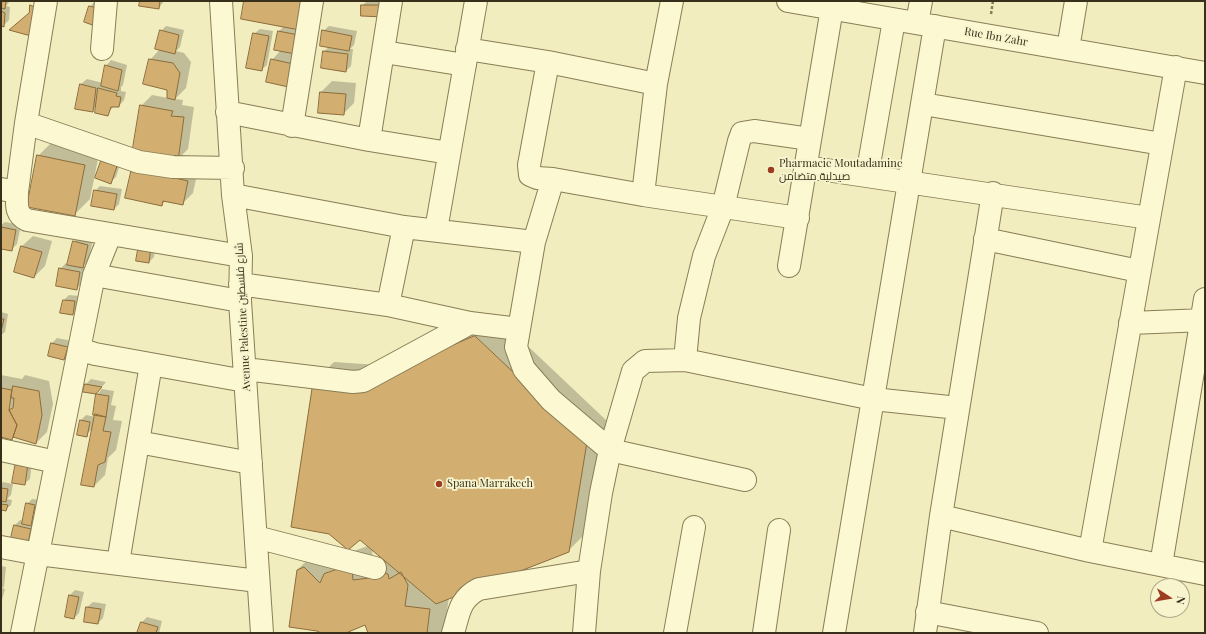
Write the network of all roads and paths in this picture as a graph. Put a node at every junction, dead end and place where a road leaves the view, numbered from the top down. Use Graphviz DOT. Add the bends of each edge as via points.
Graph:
graph roads {
  1 [pos="46,1"];
  2 [pos="106,1"];
  3 [pos="221,1"];
  4 [pos="312,1"];
  5 [pos="391,1"];
  6 [pos="476,1"];
  7 [pos="672,1"];
  8 [pos="788,1"];
  9 [pos="921,1"];
  10 [pos="1076,1"];
  11 [pos="832,8"];
  12 [pos="894,20"];
  13 [pos="926,25"];
  14 [pos="102,49"];
  15 [pos="1068,49"];
  16 [pos="384,52"];
  17 [pos="466,57"];
  18 [pos="548,62"];
  19 [pos="1176,67"];
  20 [pos="1205,73"];
  21 [pos="656,84"];
  22 [pos="923,104"];
  23 [pos="227,112"];
  24 [pos="26,123"];
  25 [pos="292,126"];
  26 [pos="810,139"];
  27 [pos="369,140"];
  28 [pos="1162,144"];
  29 [pos="449,153"];
  30 [pos="806,167"];
  31 [pos="233,168"];
  32 [pos="867,176"];
  33 [pos="553,179"];
  34 [pos="910,181"];
  35 [pos="9,191"];
  36 [pos="993,194"];
  37 [pos="233,195"];
  38 [pos="643,196"];
  39 [pos="723,207"];
  40 [pos="798,218"];
  41 [pos="1149,218"];
  42 [pos="404,227"];
  43 [pos="436,230"];
  44 [pos="110,235"];
  45 [pos="985,239"];
  46 [pos="534,242"];
  47 [pos="241,256"];
  48 [pos="789,266"];
  49 [pos="1139,271"];
  50 [pos="94,275"];
  51 [pos="240,293"];
  52 [pos="388,305"];
  53 [pos="1204,313"];
  54 [pos="470,323"];
  55 [pos="1130,323"];
  56 [pos="520,329"];
  57 [pos="79,349"];
  58 [pos="685,360"];
  59 [pos="151,364"];
  60 [pos="245,375"];
  61 [pos="873,399"];
  62 [pos="958,408"];
  63 [pos="138,442"];
  64 [pos="1,450"];
  65 [pos="610,450"];
  66 [pos="56,462"];
  67 [pos="251,463"];
  68 [pos="745,480"];
  69 [pos="941,516"];
  70 [pos="694,527"];
  71 [pos="779,530"];
  72 [pos="256,537"];
  73 [pos="1,547"];
  74 [pos="1090,551"];
  75 [pos="38,554"];
  76 [pos="118,563"];
  77 [pos="1161,565"];
  78 [pos="375,568"];
  79 [pos="588,571"];
  80 [pos="1205,574"];
  81 [pos="258,581"];
  82 [pos="926,623"];
  83 [pos="22,633"];
  84 [pos="262,633"];
  85 [pos="453,633"];
  86 [pos="584,633"];
  87 [pos="675,633"];
  88 [pos="764,633"];
  89 [pos="834,633"];
  90 [pos="1037,633"];
  1 -- 24 [label="street"];
  2 -- 14 [label="street"];
  3 -- 23 [label="street, Avenue Palestine شارع فلسطين"];
  4 -- 25 [label="street"];
  5 -- 16 [label="street"];
  6 -- 17 [label="street"];
  7 -- 21 [label="street"];
  8 -- 11 [label="street, Rue Ibn Zahr"];
  9 -- 13 [label="street"];
  10 -- 15 [label="street"];
  11 -- 12 [label="street, Rue Ibn Zahr"];
  11 -- 26 [label="street"];
  12 -- 13 [label="street, Rue Ibn Zahr"];
  12 -- 32 [label="street"];
  13 -- 15 [label="street, Rue Ibn Zahr"];
  13 -- 22 [label="street"];
  15 -- 19 [label="street, Rue Ibn Zahr"];
  16 -- 17 [label="street"];
  16 -- 27 [label="street"];
  17 -- 18 [label="street"];
  17 -- 29 [label="street"];
  18 -- 21 [label="street"];
  18 -- 33 [label="street" via="529,165 530,174 537,178"];
  19 -- 20 [label="street, Rue Ibn Zahr"];
  19 -- 28 [label="street"];
  21 -- 38 [label="street"];
  22 -- 28 [label="street"];
  22 -- 34 [label="street"];
  23 -- 25 [label="street"];
  23 -- 31 [label="street, Avenue Palestine شارع فلسطين"];
  24 -- 31 [label="street" via="139,162 173,167"];
  24 -- 35 [label="street"];
  25 -- 27 [label="street"];
  26 -- 30 [label="street"];
  26 -- 39 [label="street" via="754,130 742,133"];
  27 -- 29 [label="street"];
  28 -- 41 [label="street"];
  29 -- 43 [label="street"];
  30 -- 32 [label="street"];
  30 -- 40 [label="street"];
  31 -- 37 [label="street, Avenue Palestine شارع فلسطين"];
  32 -- 34 [label="street"];
  33 -- 38 [label="street"];
  33 -- 46 [label="street"];
  34 -- 36 [label="street"];
  34 -- 61 [label="street"];
  35 -- 44 [label="street" via="18,213 27,220"];
  36 -- 41 [label="street"];
  36 -- 45 [label="street"];
  37 -- 42 [label="street"];
  37 -- 47 [label="street, Avenue Palestine شارع فلسطين"];
  38 -- 39 [label="street"];
  39 -- 40 [label="street"];
  39 -- 58 [label="street" via="704,256 689,318"];
  40 -- 48 [label="street"];
  41 -- 49 [label="street"];
  42 -- 43 [label="street"];
  42 -- 52 [label="street"];
  43 -- 46 [label="street"];
  44 -- 47 [label="street"];
  44 -- 50 [label="street"];
  45 -- 49 [label="street"];
  45 -- 62 [label="street"];
  46 -- 56 [label="street"];
  47 -- 51 [label="street, Avenue Palestine شارع فلسطين"];
  49 -- 55 [label="street"];
  50 -- 51 [label="street"];
  50 -- 57 [label="street"];
  51 -- 52 [label="street"];
  51 -- 60 [label="street, Avenue Palestine شارع فلسطين"];
  52 -- 54 [label="street"];
  53 -- 55 [label="street"];
  53 -- 77 [label="street"];
  54 -- 56 [label="street"];
  54 -- 60 [label="street" via="363,381"];
  55 -- 74 [label="street"];
  56 -- 65 [label="street" via="516,347 524,369 550,400"];
  57 -- 59 [label="street"];
  57 -- 66 [label="street"];
  58 -- 61 [label="street"];
  58 -- 65 [label="street" via="645,361 633,372"];
  59 -- 60 [label="street"];
  59 -- 63 [label="street"];
  60 -- 67 [label="street, Avenue Palestine شارع فلسطين"];
  61 -- 62 [label="street"];
  61 -- 89 [label="street"];
  62 -- 69 [label="street"];
  63 -- 67 [label="street"];
  63 -- 76 [label="street"];
  64 -- 66 [label="street"];
  65 -- 68 [label="street"];
  65 -- 79 [label="street"];
  66 -- 75 [label="street"];
  67 -- 72 [label="street, Avenue Palestine شارع فلسطين"];
  69 -- 74 [label="street"];
  69 -- 82 [label="street"];
  70 -- 87 [label="street"];
  71 -- 88 [label="street"];
  72 -- 78 [label="street"];
  72 -- 81 [label="street, Avenue Palestine شارع فلسطين"];
  73 -- 75 [label="street"];
  74 -- 77 [label="street"];
  75 -- 76 [label="street"];
  75 -- 83 [label="street"];
  76 -- 81 [label="street"];
  77 -- 80 [label="street"];
  79 -- 85 [label="street" via="478,589 462,602"];
  79 -- 86 [label="street"];
  81 -- 84 [label="street, Avenue Palestine شارع فلسطين"];
  82 -- 90 [label="street"];
}
